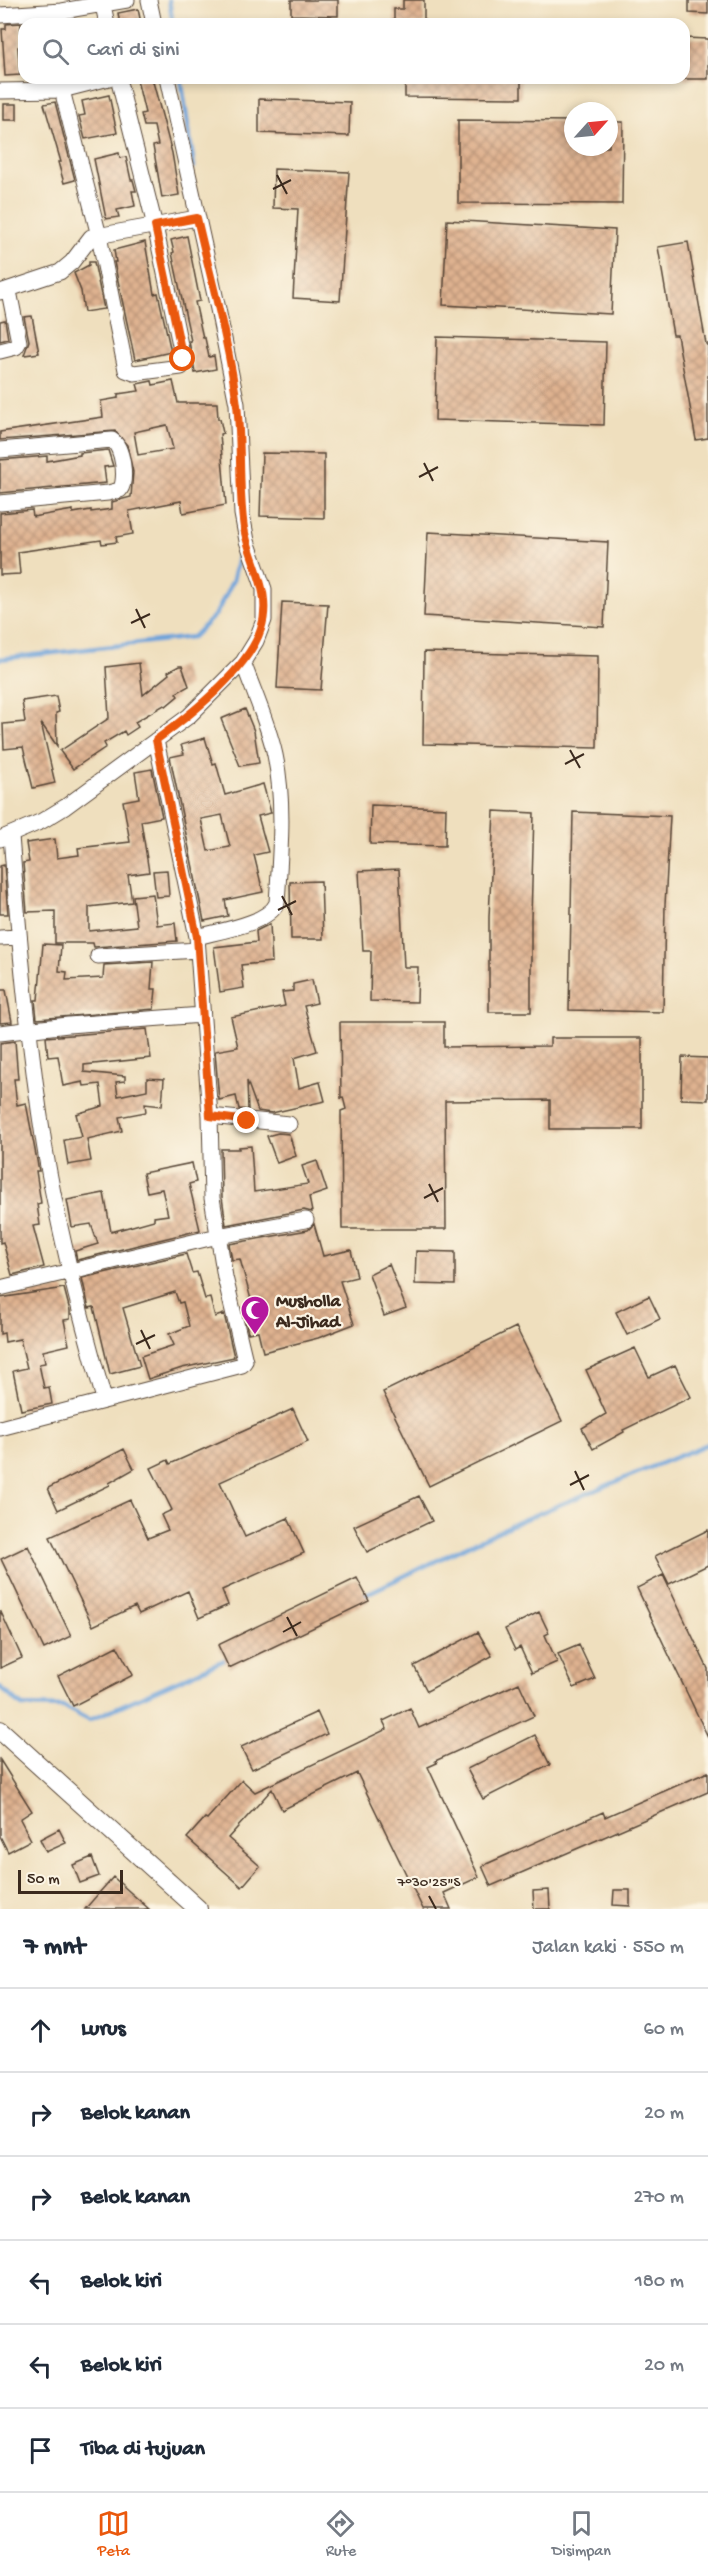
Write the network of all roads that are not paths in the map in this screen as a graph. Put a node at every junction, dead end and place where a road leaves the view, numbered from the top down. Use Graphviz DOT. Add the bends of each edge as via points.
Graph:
graph roads {
  1 [pos="127,0"];
  2 [pos="149,0"];
  3 [pos="103,5"];
  4 [pos="0,15"];
  5 [pos="106,18"];
  6 [pos="153,18"];
  7 [pos="86,84"];
  8 [pos="120,84"];
  9 [pos="167,84"];
  10 [pos="62,90"];
  11 [pos="0,91"];
  12 [pos="197,218"];
  13 [pos="155,226"];
  14 [pos="99,236"];
  15 [pos="5,291"];
  16 [pos="0,351"];
  17 [pos="0,450"];
  18 [pos="0,503"];
  19 [pos="243,662"];
  20 [pos="156,740"];
  21 [pos="5,837"];
  22 [pos="19,937"];
  23 [pos="0,938"];
  24 [pos="197,943"];
  25 [pos="98,956"];
  26 [pos="202,1015"];
  27 [pos="29,1029"];
  28 [pos="0,1034"];
  29 [pos="210,1116"];
  30 [pos="289,1124"];
  31 [pos="306,1220"];
  32 [pos="218,1236"];
  33 [pos="70,1273"];
  34 [pos="0,1288"];
  35 [pos="104,1399"];
  36 [pos="0,1428"];
  37 [pos="0,1730"];
  38 [pos="198,1909"];
  1 -- 3 [label="street"];
  2 -- 6 [label="street"];
  3 -- 4 [label="street"];
  3 -- 5 [label="street"];
  7 -- 10 [label="street"];
  8 -- 13 [label="street"];
  9 -- 12 [label="street"];
  10 -- 11 [label="street"];
  10 -- 14 [label="street"];
  12 -- 13 [label="street"];
  12 -- 19 [label="street" via="237,404 245,531 265,603 261,629"];
  13 -- 14 [label="street"];
  13 -- 14 [label="street" via="183,359 183,366 179,367 134,373 126,369"];
  14 -- 15 [label="street" via="88,239 60,272"];
  15 -- 16 [label="street" via="19,342 16,347"];
  17 -- 18 [label="street" via="112,440 120,453 124,483 120,490 108,493"];
  19 -- 20 [label="street" via="189,716"];
  19 -- 24 [label="street" via="275,755 280,799 277,903 264,918"];
  20 -- 21 [label="street" via="65,807"];
  20 -- 24 [label="street"];
  21 -- 22 [label="street"];
  22 -- 23 [label="street"];
  22 -- 27 [label="street"];
  24 -- 25 [label="street"];
  24 -- 26 [label="street"];
  26 -- 27 [label="street"];
  26 -- 29 [label="street"];
  27 -- 28 [label="street"];
  27 -- 33 [label="street" via="44,1144"];
  29 -- 30 [label="street"];
  29 -- 32 [label="street" via="212,1198"];
  31 -- 32 [label="street"];
  32 -- 33 [label="street"];
  32 -- 35 [label="street" via="243,1365"];
  33 -- 34 [label="street"];
  33 -- 35 [label="street"];
  35 -- 36 [label="street"];
  37 -- 38 [label="main road"];
}
